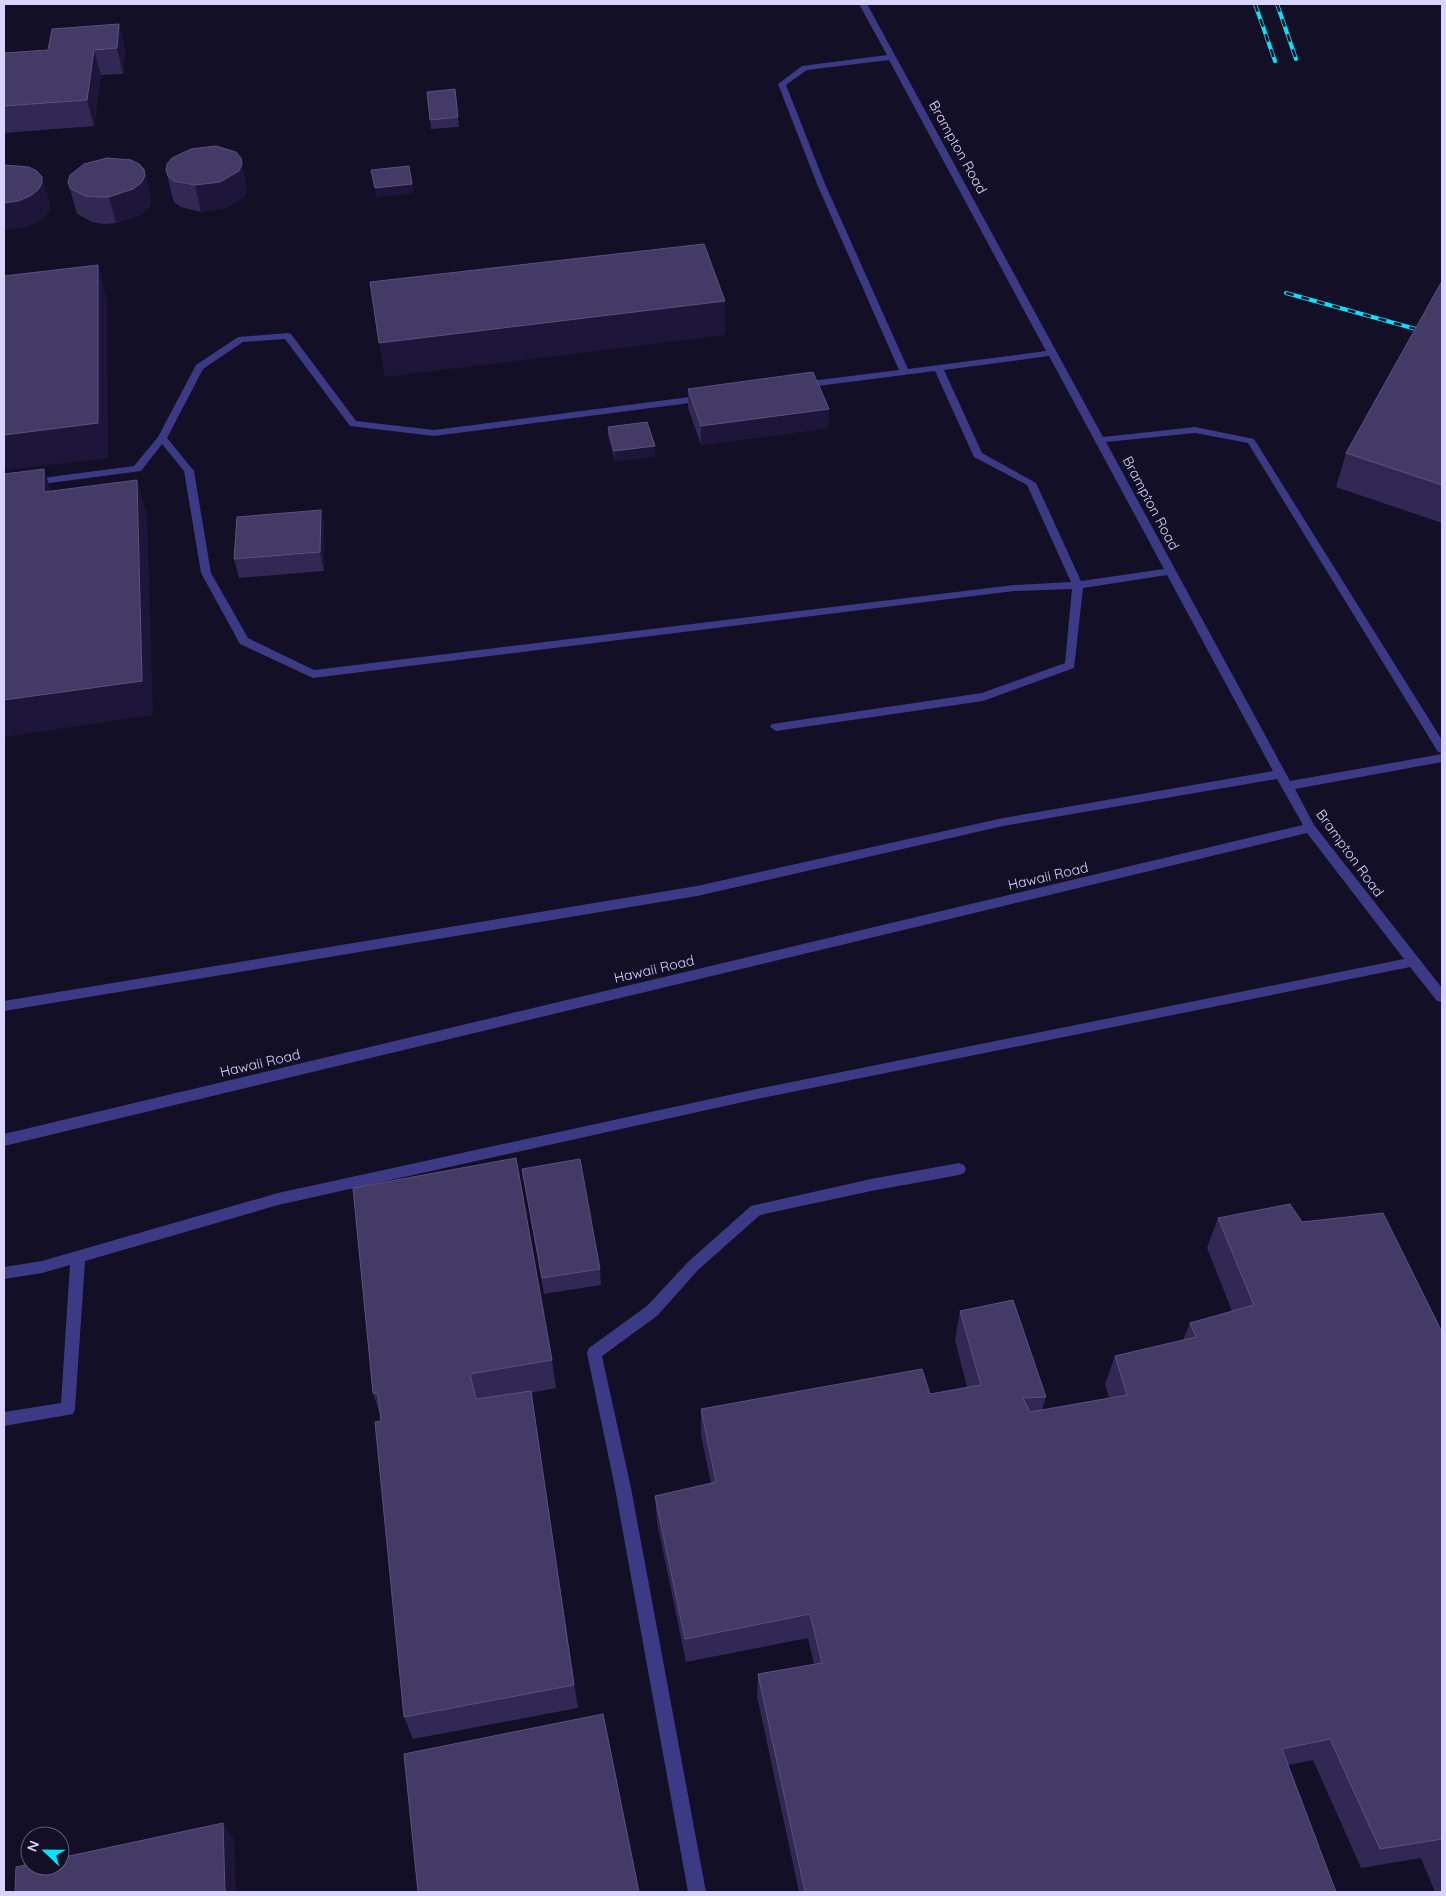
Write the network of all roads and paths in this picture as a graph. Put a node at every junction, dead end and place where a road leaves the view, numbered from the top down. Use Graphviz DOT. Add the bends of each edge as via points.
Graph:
graph roads {
  1 [pos="862,4"];
  2 [pos="891,57"];
  3 [pos="1052,353"];
  4 [pos="938,367"];
  5 [pos="905,372"];
  6 [pos="787,387"];
  7 [pos="718,396"];
  8 [pos="162,438"];
  9 [pos="1100,440"];
  10 [pos="4,486"];
  11 [pos="1171,572"];
  12 [pos="1078,585"];
  13 [pos="776,727"];
  14 [pos="1442,749"];
  15 [pos="1442,758"];
  16 [pos="1281,774"];
  17 [pos="1287,786"];
  18 [pos="1310,828"];
  19 [pos="1413,962"];
  20 [pos="1442,997"];
  21 [pos="4,1006"];
  22 [pos="4,1140"];
  23 [pos="959,1169"];
  24 [pos="78,1256"];
  25 [pos="4,1273"];
  26 [pos="4,1419"];
  27 [pos="697,1892"];
  1 -- 2 [label="street, Brampton Road"];
  2 -- 3 [label="street, Brampton Road"];
  2 -- 5 [label="street" via="805,68 782,84 821,184"];
  3 -- 4 [label="street"];
  3 -- 9 [label="street, Brampton Road"];
  4 -- 5 [label="street"];
  4 -- 12 [label="street" via="978,455 1030,483"];
  5 -- 6 [label="street"];
  7 -- 8 [label="street" via="434,433 354,424 288,336 241,339 199,367"];
  8 -- 10 [label="street" via="137,469"];
  8 -- 12 [label="street" via="189,471 206,572 244,641 313,674 1004,589"];
  9 -- 11 [label="street, Brampton Road"];
  9 -- 14 [label="street" via="1195,430 1251,441"];
  11 -- 12 [label="street"];
  11 -- 16 [label="street, Brampton Road"];
  12 -- 13 [label="street" via="1070,665 983,697"];
  15 -- 17 [label="street"];
  16 -- 17 [label="street, Brampton Road"];
  16 -- 21 [label="street" via="1003,822 697,891"];
  17 -- 18 [label="street, Brampton Road"];
  18 -- 19 [label="street, Brampton Road"];
  18 -- 22 [label="street, Hawaii Road"];
  19 -- 20 [label="street, Brampton Road"];
  19 -- 24 [label="street" via="752,1095 298,1194"];
  23 -- 27 [label="street" via="756,1210 693,1266 652,1311 594,1353 625,1497"];
  24 -- 25 [label="street" via="42,1267"];
  24 -- 26 [label="street" via="68,1409"];
}
